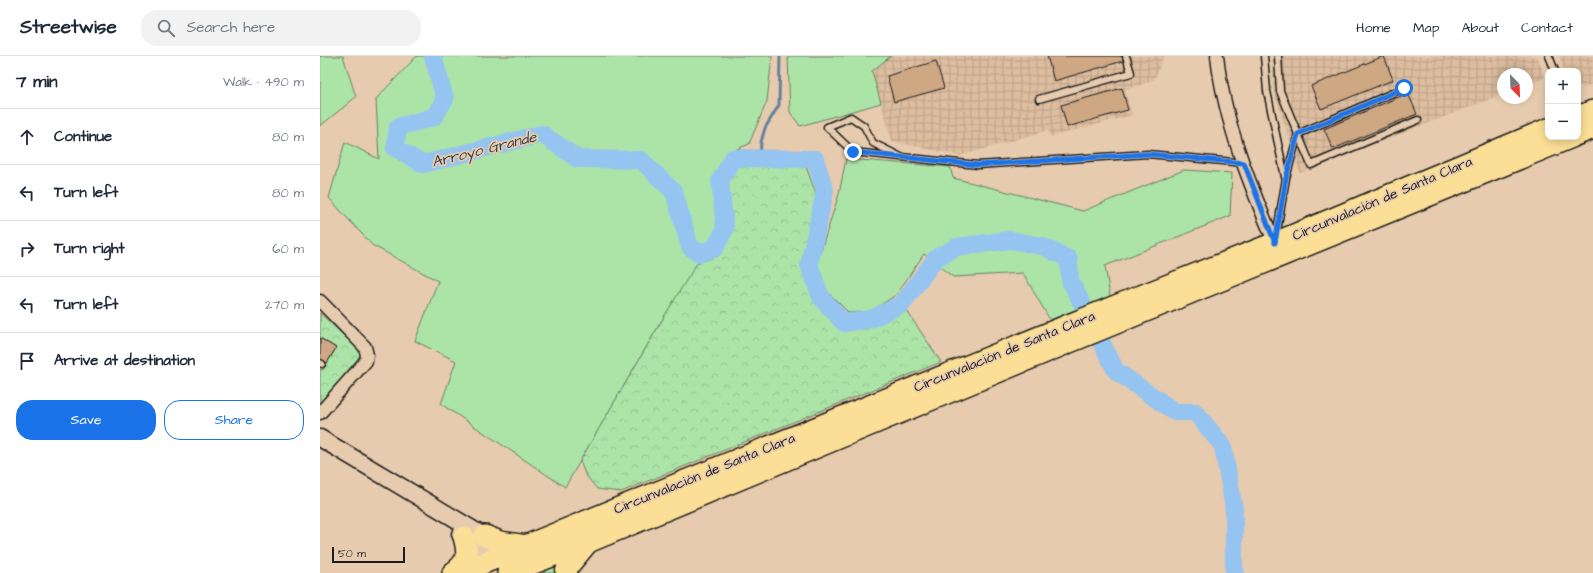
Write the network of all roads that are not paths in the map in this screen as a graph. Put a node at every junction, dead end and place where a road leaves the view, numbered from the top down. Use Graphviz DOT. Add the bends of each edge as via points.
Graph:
graph roads {
  1 [pos="1126,56"];
  2 [pos="1217,56"];
  3 [pos="1264,56"];
  4 [pos="1278,56"];
  5 [pos="1548,56"];
  6 [pos="1554,68"];
  7 [pos="1404,88"];
  8 [pos="1039,99"];
  9 [pos="1593,110"];
  10 [pos="1581,116"];
  11 [pos="1418,120"];
  12 [pos="1593,128"];
  13 [pos="1545,130"];
  14 [pos="1581,133"];
  15 [pos="1298,134"];
  16 [pos="1564,140"];
  17 [pos="901,157"];
  18 [pos="1244,163"];
  19 [pos="1286,178"];
  20 [pos="1278,250"];
  21 [pos="320,301"];
  22 [pos="1068,334"];
  23 [pos="320,413"];
  24 [pos="320,438"];
  25 [pos="410,492"];
  26 [pos="485,536"];
  27 [pos="464,537"];
  28 [pos="588,542"];
  29 [pos="510,558"];
  30 [pos="453,573"];
  31 [pos="459,573"];
  32 [pos="566,573"];
  1 -- 8 [label="lane" via="1131,72"];
  2 -- 18 [label="street" via="1220,84"];
  3 -- 19 [label="lane" via="1267,91"];
  4 -- 15 [label="lane" via="1280,91"];
  5 -- 6 [label="lane"];
  7 -- 15 [label="lane"];
  9 -- 10 [label="highway"];
  11 -- 15 [label="lane" via="1310,165"];
  12 -- 14 [label="highway"];
  13 -- 20 [label="highway, Circunvalación de Santa Clara"];
  15 -- 19 [label="lane"];
  16 -- 20 [label="highway, Circunvalación de Santa Clara"];
  17 -- 17 [label="lane" via="853,152 827,127 851,117 864,126 874,143"];
  17 -- 18 [label="lane" via="978,165 1148,154"];
  18 -- 20 [label="street"];
  19 -- 20 [label="lane"];
  20 -- 22 [label="highway, Circunvalación de Santa Clara"];
  21 -- 23 [label="street" via="365,347 367,355 366,361"];
  22 -- 28 [label="highway, Circunvalación de Santa Clara"];
  22 -- 29 [label="highway, Circunvalación de Santa Clara"];
  24 -- 25 [label="main road"];
  25 -- 26 [label="main road"];
  25 -- 27 [label="main road"];
  26 -- 29 [label="highway" via="500,542"];
  27 -- 29 [label="main road"];
  27 -- 30 [label="highway" via="466,560"];
  28 -- 29 [label="highway, Circunvalación de Santa Clara"];
  28 -- 32 [label="highway" via="568,566"];
  29 -- 31 [label="highway, Circunvalación de Santa Clara"];
}
